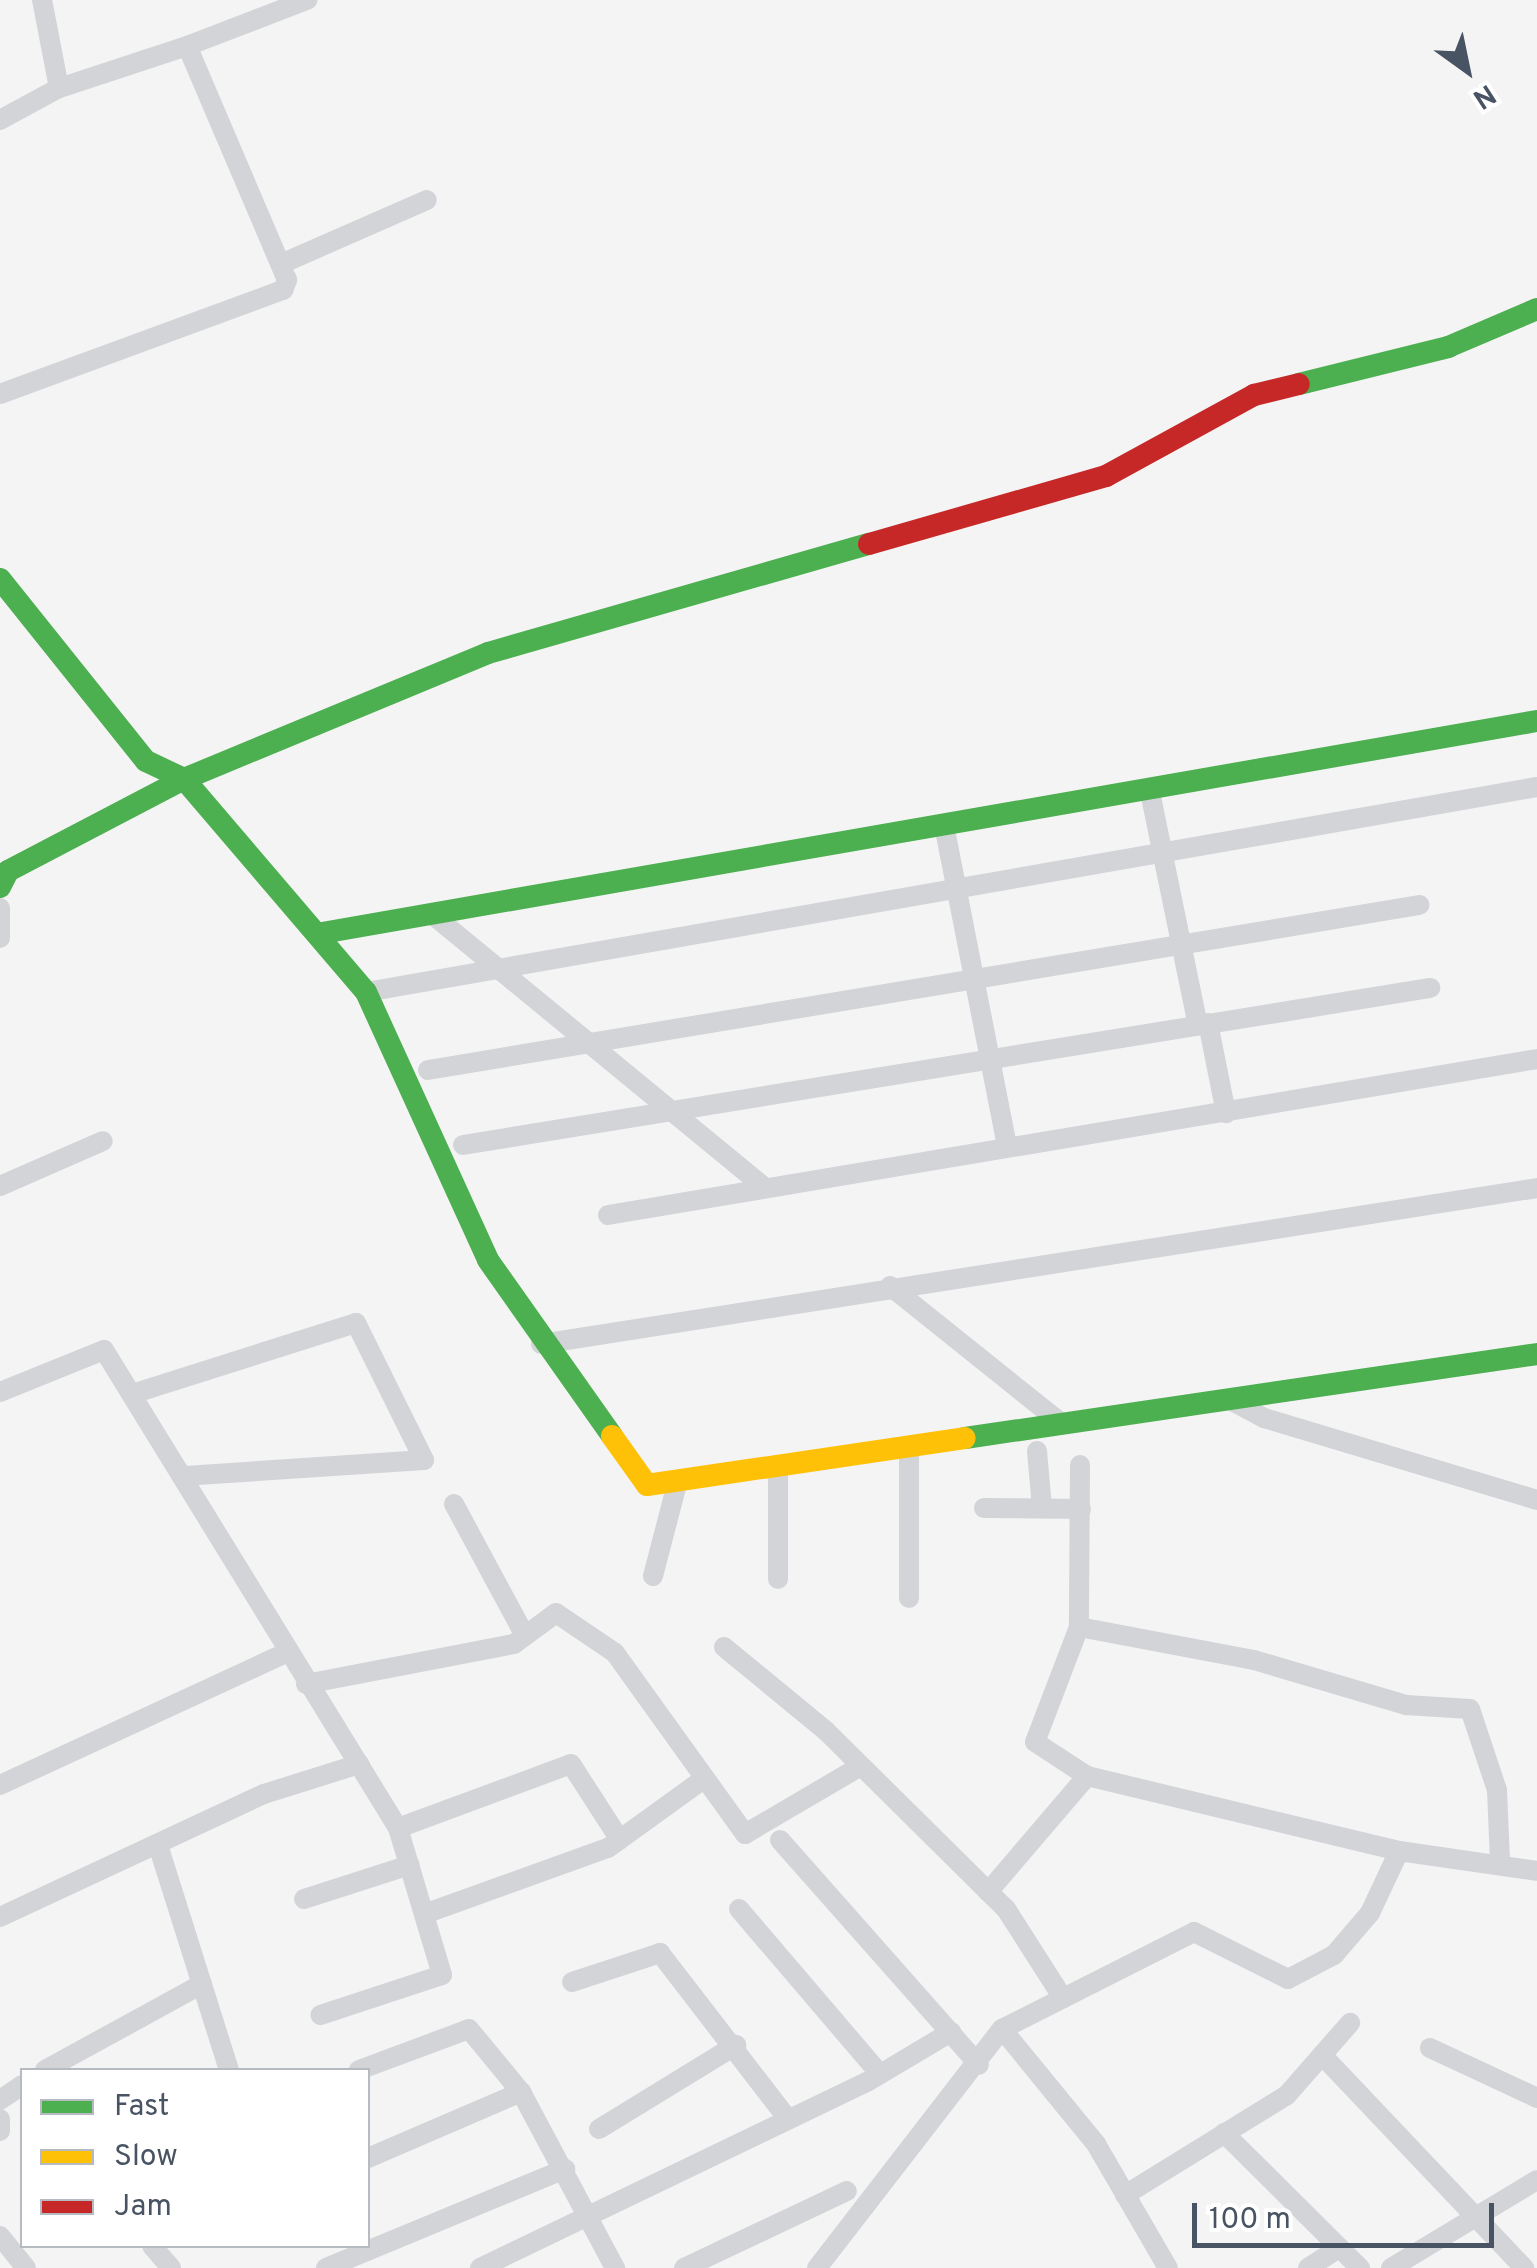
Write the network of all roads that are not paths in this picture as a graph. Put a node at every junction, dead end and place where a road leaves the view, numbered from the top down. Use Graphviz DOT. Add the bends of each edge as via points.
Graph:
graph roads {
  1 [pos="42,0"];
  2 [pos="307,0"];
  3 [pos="187,46"];
  4 [pos="59,88"];
  5 [pos="0,120"];
  6 [pos="427,200"];
  7 [pos="281,264"];
  8 [pos="1537,309"];
  9 [pos="0,394"];
  10 [pos="0,579"];
  11 [pos="1537,720"];
  12 [pos="184,779"];
  13 [pos="1537,787"];
  14 [pos="1150,792"];
  15 [pos="946,830"];
  16 [pos="1160,852"];
  17 [pos="0,887"];
  18 [pos="956,887"];
  19 [pos="1419,905"];
  20 [pos="0,908"];
  21 [pos="433,915"];
  22 [pos="322,933"];
  23 [pos="0,938"];
  24 [pos="1181,944"];
  25 [pos="503,968"];
  26 [pos="974,978"];
  27 [pos="1430,988"];
  28 [pos="366,992"];
  29 [pos="1203,1024"];
  30 [pos="592,1040"];
  31 [pos="990,1058"];
  32 [pos="1537,1058"];
  33 [pos="428,1070"];
  34 [pos="678,1110"];
  35 [pos="1226,1113"];
  36 [pos="103,1141"];
  37 [pos="463,1145"];
  38 [pos="1007,1146"];
  39 [pos="0,1186"];
  40 [pos="765,1188"];
  41 [pos="1537,1188"];
  42 [pos="608,1216"];
  43 [pos="890,1286"];
  44 [pos="541,1344"];
  45 [pos="1537,1354"];
  46 [pos="0,1392"];
  47 [pos="132,1394"];
  48 [pos="1228,1399"];
  49 [pos="1061,1423"];
  50 [pos="909,1448"];
  51 [pos="1037,1451"];
  52 [pos="1080,1465"];
  53 [pos="778,1468"];
  54 [pos="182,1476"];
  55 [pos="677,1484"];
  56 [pos="1537,1500"];
  57 [pos="454,1504"];
  58 [pos="984,1508"];
  59 [pos="1042,1508"];
  60 [pos="1081,1509"];
  61 [pos="653,1576"];
  62 [pos="778,1580"];
  63 [pos="910,1598"];
  64 [pos="1080,1626"];
  65 [pos="524,1634"];
  66 [pos="724,1647"];
  67 [pos="286,1654"];
  68 [pos="306,1684"];
  69 [pos="359,1764"];
  70 [pos="861,1766"];
  71 [pos="1087,1776"];
  72 [pos="701,1781"];
  73 [pos="0,1785"];
  74 [pos="398,1828"];
  75 [pos="620,1840"];
  76 [pos="780,1840"];
  77 [pos="158,1845"];
  78 [pos="1398,1851"];
  79 [pos="1500,1864"];
  80 [pos="410,1866"];
  81 [pos="1537,1871"];
  82 [pos="988,1892"];
  83 [pos="304,1900"];
  84 [pos="739,1910"];
  85 [pos="427,1914"];
  86 [pos="0,1917"];
  87 [pos="572,1982"];
  88 [pos="202,1984"];
  89 [pos="1063,1998"];
  90 [pos="320,2015"];
  91 [pos="1350,2022"];
  92 [pos="1002,2029"];
  93 [pos="951,2032"];
  94 [pos="736,2045"];
  95 [pos="1430,2048"];
  96 [pos="1322,2055"];
  97 [pos="979,2065"];
  98 [pos="49,2068"];
  99 [pos="229,2068"];
  100 [pos="364,2068"];
  101 [pos="880,2074"];
  102 [pos="521,2092"];
  103 [pos="1537,2098"];
  104 [pos="788,2118"];
  105 [pos="0,2119"];
  106 [pos="599,2129"];
  107 [pos="0,2131"];
  108 [pos="1224,2134"];
  109 [pos="370,2157"];
  110 [pos="565,2169"];
  111 [pos="1537,2180"];
  112 [pos="847,2190"];
  113 [pos="1125,2194"];
  114 [pos="1480,2212"];
  115 [pos="592,2214"];
  116 [pos="0,2236"];
  117 [pos="154,2248"];
  118 [pos="1337,2249"];
  119 [pos="26,2268"];
  120 [pos="171,2268"];
  121 [pos="326,2268"];
  122 [pos="480,2268"];
  123 [pos="615,2268"];
  124 [pos="684,2268"];
  125 [pos="817,2268"];
  126 [pos="1168,2268"];
  127 [pos="1308,2268"];
  128 [pos="1360,2268"];
  129 [pos="1391,2268"];
  130 [pos="1524,2268"];
  1 -- 4 [label="street"];
  2 -- 3 [label="street"];
  3 -- 4 [label="street"];
  3 -- 7 [label="street"];
  4 -- 5 [label="street"];
  6 -- 7 [label="street"];
  7 -- 9 [label="street" via="282,290"];
  8 -- 12 [label="street" via="1448,347 1254,395 1106,476 488,654"];
  10 -- 12 [label="street" via="146,761"];
  11 -- 14 [label="street"];
  12 -- 17 [label="street" via="8,871"];
  12 -- 22 [label="street"];
  13 -- 16 [label="street"];
  14 -- 15 [label="street"];
  14 -- 16 [label="street"];
  15 -- 18 [label="street"];
  15 -- 21 [label="street"];
  16 -- 18 [label="street"];
  16 -- 24 [label="street"];
  18 -- 25 [label="street"];
  18 -- 26 [label="street"];
  19 -- 24 [label="street"];
  20 -- 23 [label="street"];
  21 -- 22 [label="street"];
  21 -- 25 [label="street"];
  22 -- 28 [label="street"];
  24 -- 26 [label="street"];
  24 -- 29 [label="street"];
  25 -- 28 [label="street"];
  25 -- 30 [label="street"];
  26 -- 30 [label="street"];
  26 -- 31 [label="street"];
  27 -- 29 [label="street"];
  28 -- 44 [label="street" via="488,1260"];
  29 -- 31 [label="street"];
  29 -- 35 [label="street"];
  30 -- 33 [label="street"];
  30 -- 34 [label="street"];
  31 -- 34 [label="street"];
  31 -- 38 [label="street"];
  32 -- 35 [label="street"];
  34 -- 37 [label="street"];
  34 -- 40 [label="street"];
  35 -- 38 [label="street"];
  36 -- 39 [label="street"];
  38 -- 40 [label="street"];
  40 -- 42 [label="street"];
  41 -- 43 [label="street"];
  43 -- 44 [label="street"];
  43 -- 49 [label="street"];
  44 -- 55 [label="street" via="647,1484"];
  45 -- 48 [label="street"];
  46 -- 47 [label="street" via="104,1350"];
  47 -- 54 [label="street"];
  47 -- 54 [label="street" via="356,1323 424,1460"];
  48 -- 49 [label="street"];
  48 -- 56 [label="street" via="1264,1418"];
  49 -- 50 [label="street"];
  50 -- 53 [label="street"];
  50 -- 63 [label="street"];
  51 -- 59 [label="street"];
  52 -- 60 [label="street"];
  53 -- 55 [label="street"];
  53 -- 62 [label="street"];
  54 -- 67 [label="street"];
  55 -- 61 [label="street"];
  57 -- 65 [label="street"];
  58 -- 59 [label="street"];
  59 -- 60 [label="street"];
  60 -- 64 [label="street"];
  64 -- 71 [label="street" via="1035,1742"];
  64 -- 79 [label="street" via="1254,1660 1406,1704 1470,1709 1496,1790"];
  65 -- 68 [label="street" via="477,1652"];
  65 -- 72 [label="street" via="556,1613 577,1620 615,1653"];
  66 -- 70 [label="street"];
  67 -- 68 [label="street"];
  67 -- 73 [label="street"];
  68 -- 69 [label="street"];
  69 -- 74 [label="street"];
  69 -- 77 [label="street" via="264,1794"];
  70 -- 72 [label="street" via="745,1834"];
  70 -- 82 [label="street"];
  71 -- 78 [label="street"];
  71 -- 82 [label="street"];
  72 -- 75 [label="street"];
  74 -- 75 [label="street" via="571,1764"];
  74 -- 80 [label="street"];
  75 -- 85 [label="street"];
  76 -- 93 [label="street"];
  77 -- 86 [label="street"];
  77 -- 88 [label="street"];
  78 -- 79 [label="street"];
  78 -- 89 [label="street" via="1346,1941 1288,1979 1194,1932"];
  79 -- 81 [label="street"];
  80 -- 83 [label="street"];
  80 -- 85 [label="street"];
  82 -- 89 [label="street"];
  84 -- 101 [label="street"];
  85 -- 90 [label="street" via="442,1975"];
  87 -- 94 [label="street" via="660,1953"];
  88 -- 98 [label="street"];
  88 -- 99 [label="street"];
  89 -- 92 [label="street"];
  91 -- 96 [label="street"];
  92 -- 97 [label="street"];
  92 -- 113 [label="street"];
  93 -- 97 [label="street"];
  93 -- 101 [label="street"];
  94 -- 104 [label="street"];
  94 -- 106 [label="street"];
  95 -- 103 [label="street"];
  96 -- 108 [label="street" via="1287,2095"];
  96 -- 114 [label="street"];
  97 -- 125 [label="street"];
  100 -- 102 [label="street" via="469,2029"];
  101 -- 104 [label="street"];
  102 -- 109 [label="street"];
  102 -- 110 [label="street"];
  104 -- 115 [label="street"];
  105 -- 107 [label="street"];
  108 -- 113 [label="street"];
  108 -- 118 [label="street"];
  110 -- 115 [label="street"];
  110 -- 121 [label="street"];
  111 -- 114 [label="street"];
  112 -- 124 [label="street"];
  113 -- 126 [label="street"];
  114 -- 129 [label="street"];
  114 -- 130 [label="street"];
  115 -- 122 [label="street"];
  115 -- 123 [label="street"];
  116 -- 119 [label="street"];
  117 -- 120 [label="street"];
  118 -- 127 [label="street"];
  118 -- 128 [label="street"];
}
